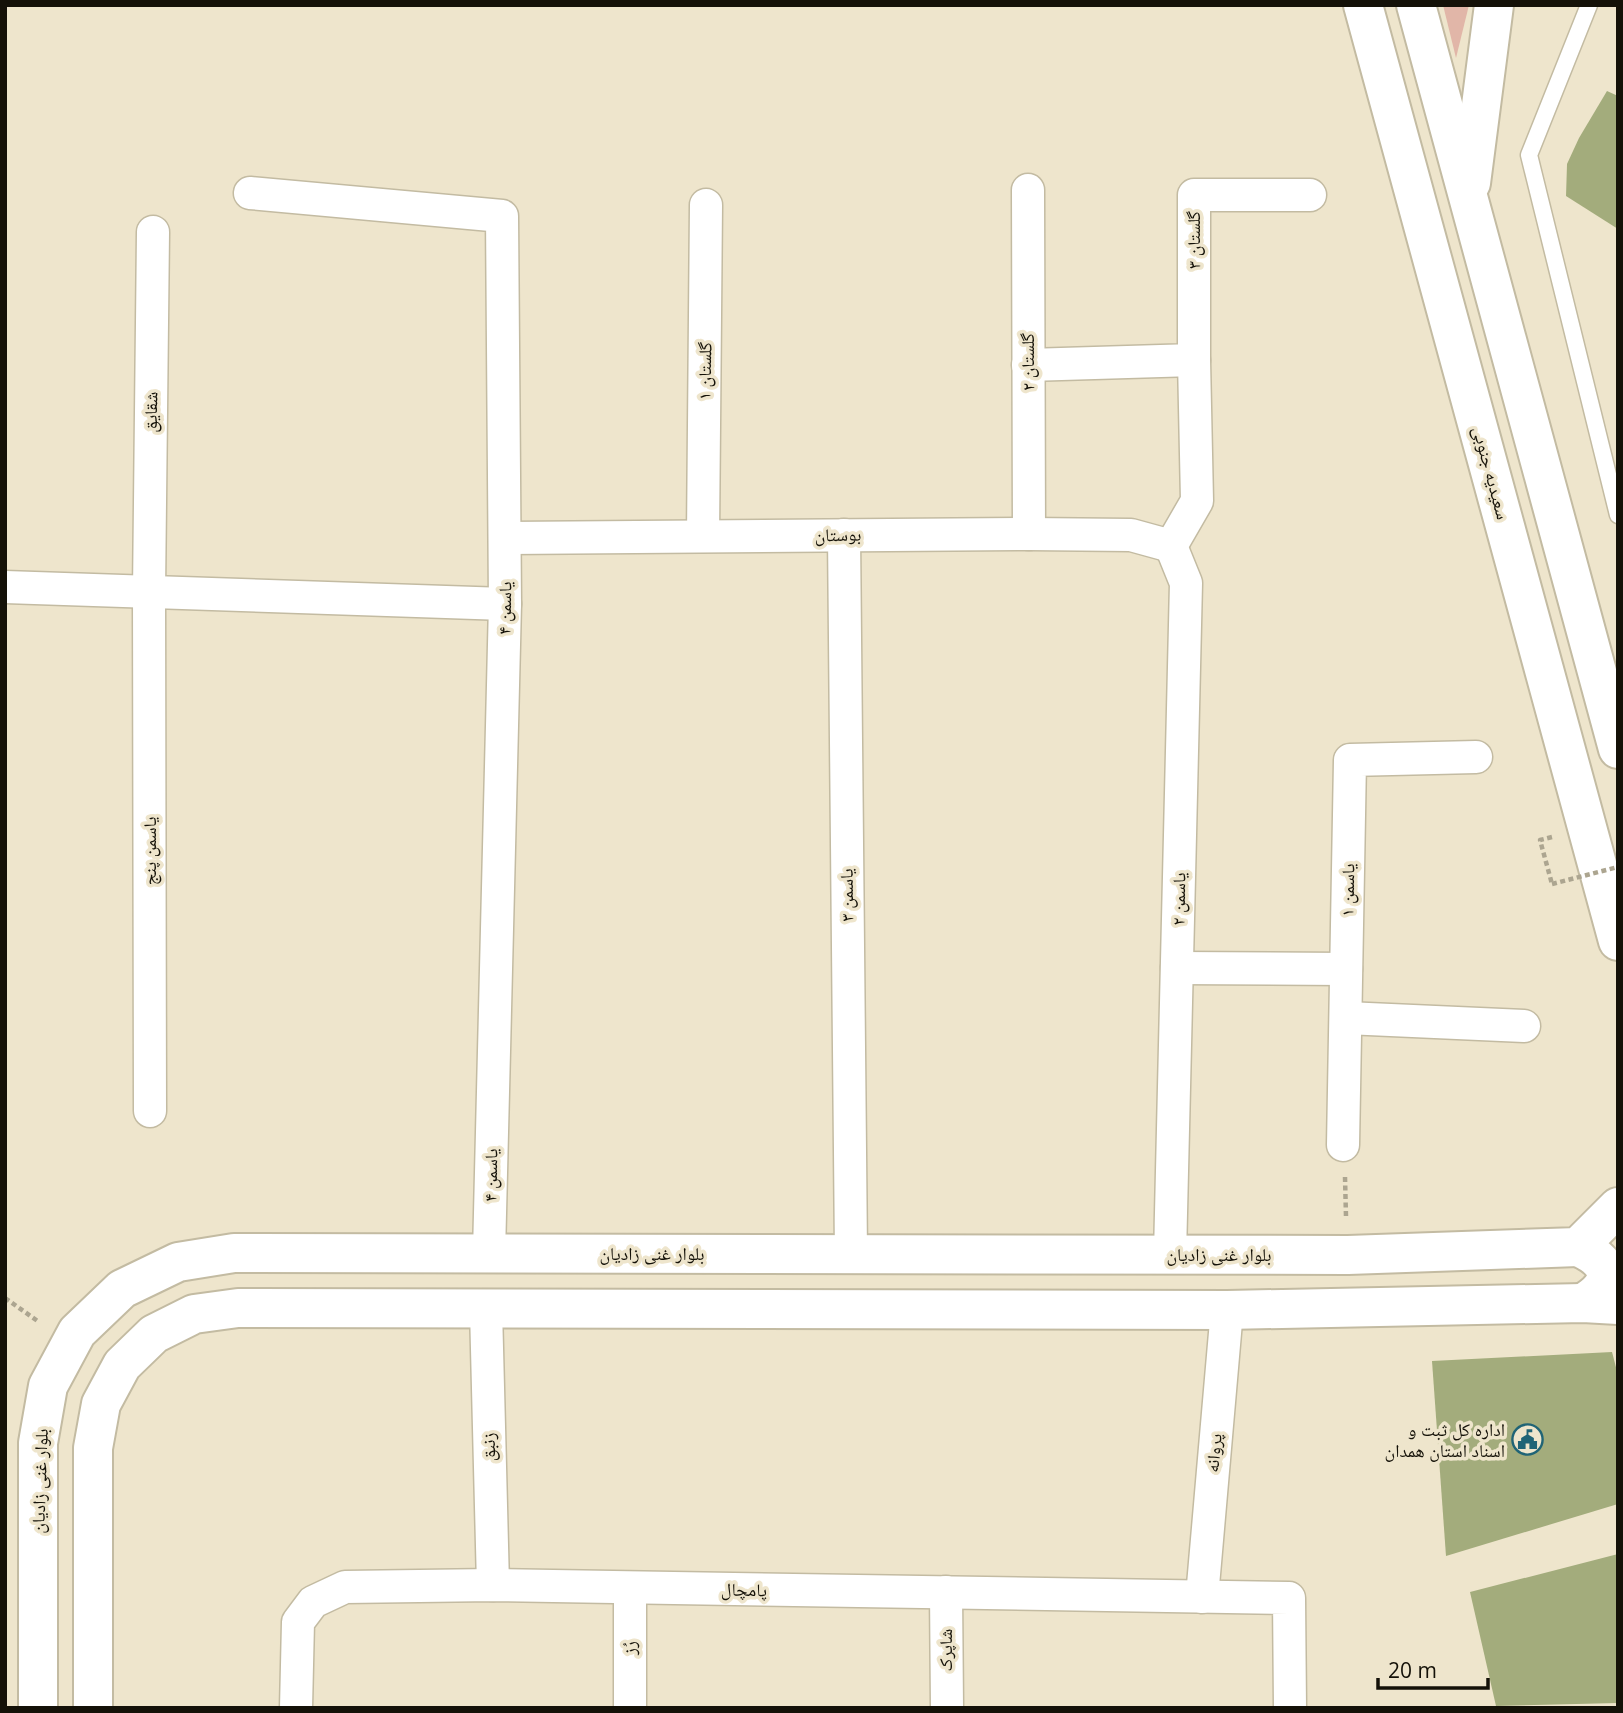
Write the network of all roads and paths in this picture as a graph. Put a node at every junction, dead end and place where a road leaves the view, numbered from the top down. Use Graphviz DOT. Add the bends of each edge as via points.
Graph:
graph roads {
  1 [pos="1363,5"];
  2 [pos="1416,5"];
  3 [pos="1494,5"];
  4 [pos="1589,5"];
  5 [pos="1028,190"];
  6 [pos="250,193"];
  7 [pos="1310,195"];
  8 [pos="706,205"];
  9 [pos="1469,206"];
  10 [pos="153,232"];
  11 [pos="1194,360"];
  12 [pos="1028,365"];
  13 [pos="1618,515"];
  14 [pos="1029,534"];
  15 [pos="844,535"];
  16 [pos="703,536"];
  17 [pos="505,538"];
  18 [pos="1171,546"];
  19 [pos="5,587"];
  20 [pos="149,592"];
  21 [pos="505,604"];
  22 [pos="1613,710"];
  23 [pos="1618,749"];
  24 [pos="1476,757"];
  25 [pos="1539,840"];
  26 [pos="1618,867"];
  27 [pos="1618,941"];
  28 [pos="1177,968"];
  29 [pos="1346,969"];
  30 [pos="1346,1018"];
  31 [pos="1524,1026"];
  32 [pos="150,1111"];
  33 [pos="1343,1145"];
  34 [pos="1618,1207"];
  35 [pos="1578,1247"];
  36 [pos="489,1254"];
  37 [pos="851,1254"];
  38 [pos="1170,1255"];
  39 [pos="1348,1255"];
  40 [pos="1600,1304"];
  41 [pos="486,1309"];
  42 [pos="1227,1310"];
  43 [pos="492,1585"];
  44 [pos="630,1588"];
  45 [pos="946,1592"];
  46 [pos="1202,1597"];
  47 [pos="38,1708"];
  48 [pos="93,1708"];
  49 [pos="296,1708"];
  50 [pos="630,1708"];
  51 [pos="947,1708"];
  52 [pos="1290,1708"];
  1 -- 27 [label="street, سعیدیه جنوبی"];
  2 -- 9 [label="street"];
  3 -- 9 [label="street"];
  4 -- 13 [label="lane" via="1529,155"];
  5 -- 12 [label="street, گلستان ۲"];
  6 -- 17 [label="street, یاسمن ۴" via="502,216"];
  7 -- 11 [label="street, گلستان ۳" via="1194,195"];
  8 -- 16 [label="street, گلستان ۱"];
  9 -- 22 [label="street"];
  10 -- 20 [label="street, شقایق"];
  11 -- 12 [label="street"];
  11 -- 18 [label="street, گلستان ۳" via="1197,501"];
  12 -- 14 [label="street, گلستان ۲"];
  14 -- 15 [label="street, بوستان"];
  14 -- 18 [label="street, بوستان" via="1131,535"];
  15 -- 16 [label="street, بوستان"];
  15 -- 37 [label="street, یاسمن ۳"];
  16 -- 17 [label="street, بوستان"];
  17 -- 21 [label="street, یاسمن ۴"];
  18 -- 28 [label="street, یاسمن ۲" via="1186,583"];
  19 -- 20 [label="street"];
  20 -- 21 [label="street"];
  20 -- 32 [label="street, یاسمن پنج"];
  21 -- 36 [label="street, یاسمن ۴"];
  22 -- 23 [label="street"];
  24 -- 29 [label="street, یاسمن ۱" via="1350,761"];
  25 -- 26 [label="path, bridge" via="1552,884"];
  28 -- 29 [label="street"];
  28 -- 38 [label="street, یاسمن ۲"];
  29 -- 30 [label="street, یاسمن ۱"];
  30 -- 31 [label="street"];
  30 -- 33 [label="street, یاسمن ۱"];
  33 -- 39 [label="path"];
  34 -- 35 [label="street"];
  35 -- 39 [label="street, بلوار غنی زادیان"];
  35 -- 40 [label="street" via="1595,1254 1605,1266 1605,1282 1597,1295"];
  36 -- 37 [label="street, بلوار غنی زادیان"];
  36 -- 41 [label="street"];
  36 -- 47 [label="street, بلوار غنی زادیان" via="234,1254 178,1262 122,1289 77,1332 48,1386 38,1443"];
  37 -- 38 [label="street, بلوار غنی زادیان"];
  38 -- 39 [label="street, بلوار غنی زادیان"];
  40 -- 42 [label="street"];
  41 -- 42 [label="street"];
  41 -- 43 [label="street, زنبق"];
  41 -- 48 [label="street" via="238,1308 194,1314 154,1334 122,1365 101,1404 93,1448"];
  42 -- 46 [label="street, پروانه"];
  43 -- 44 [label="street, پامچال"];
  43 -- 49 [label="street, پامچال" via="345,1587 313,1602 298,1622"];
  44 -- 45 [label="street, پامچال"];
  44 -- 50 [label="street, رُز"];
  45 -- 46 [label="street, پامچال"];
  45 -- 51 [label="street, شاپرک"];
  46 -- 52 [label="street, پامچال" via="1289,1598"];
}
